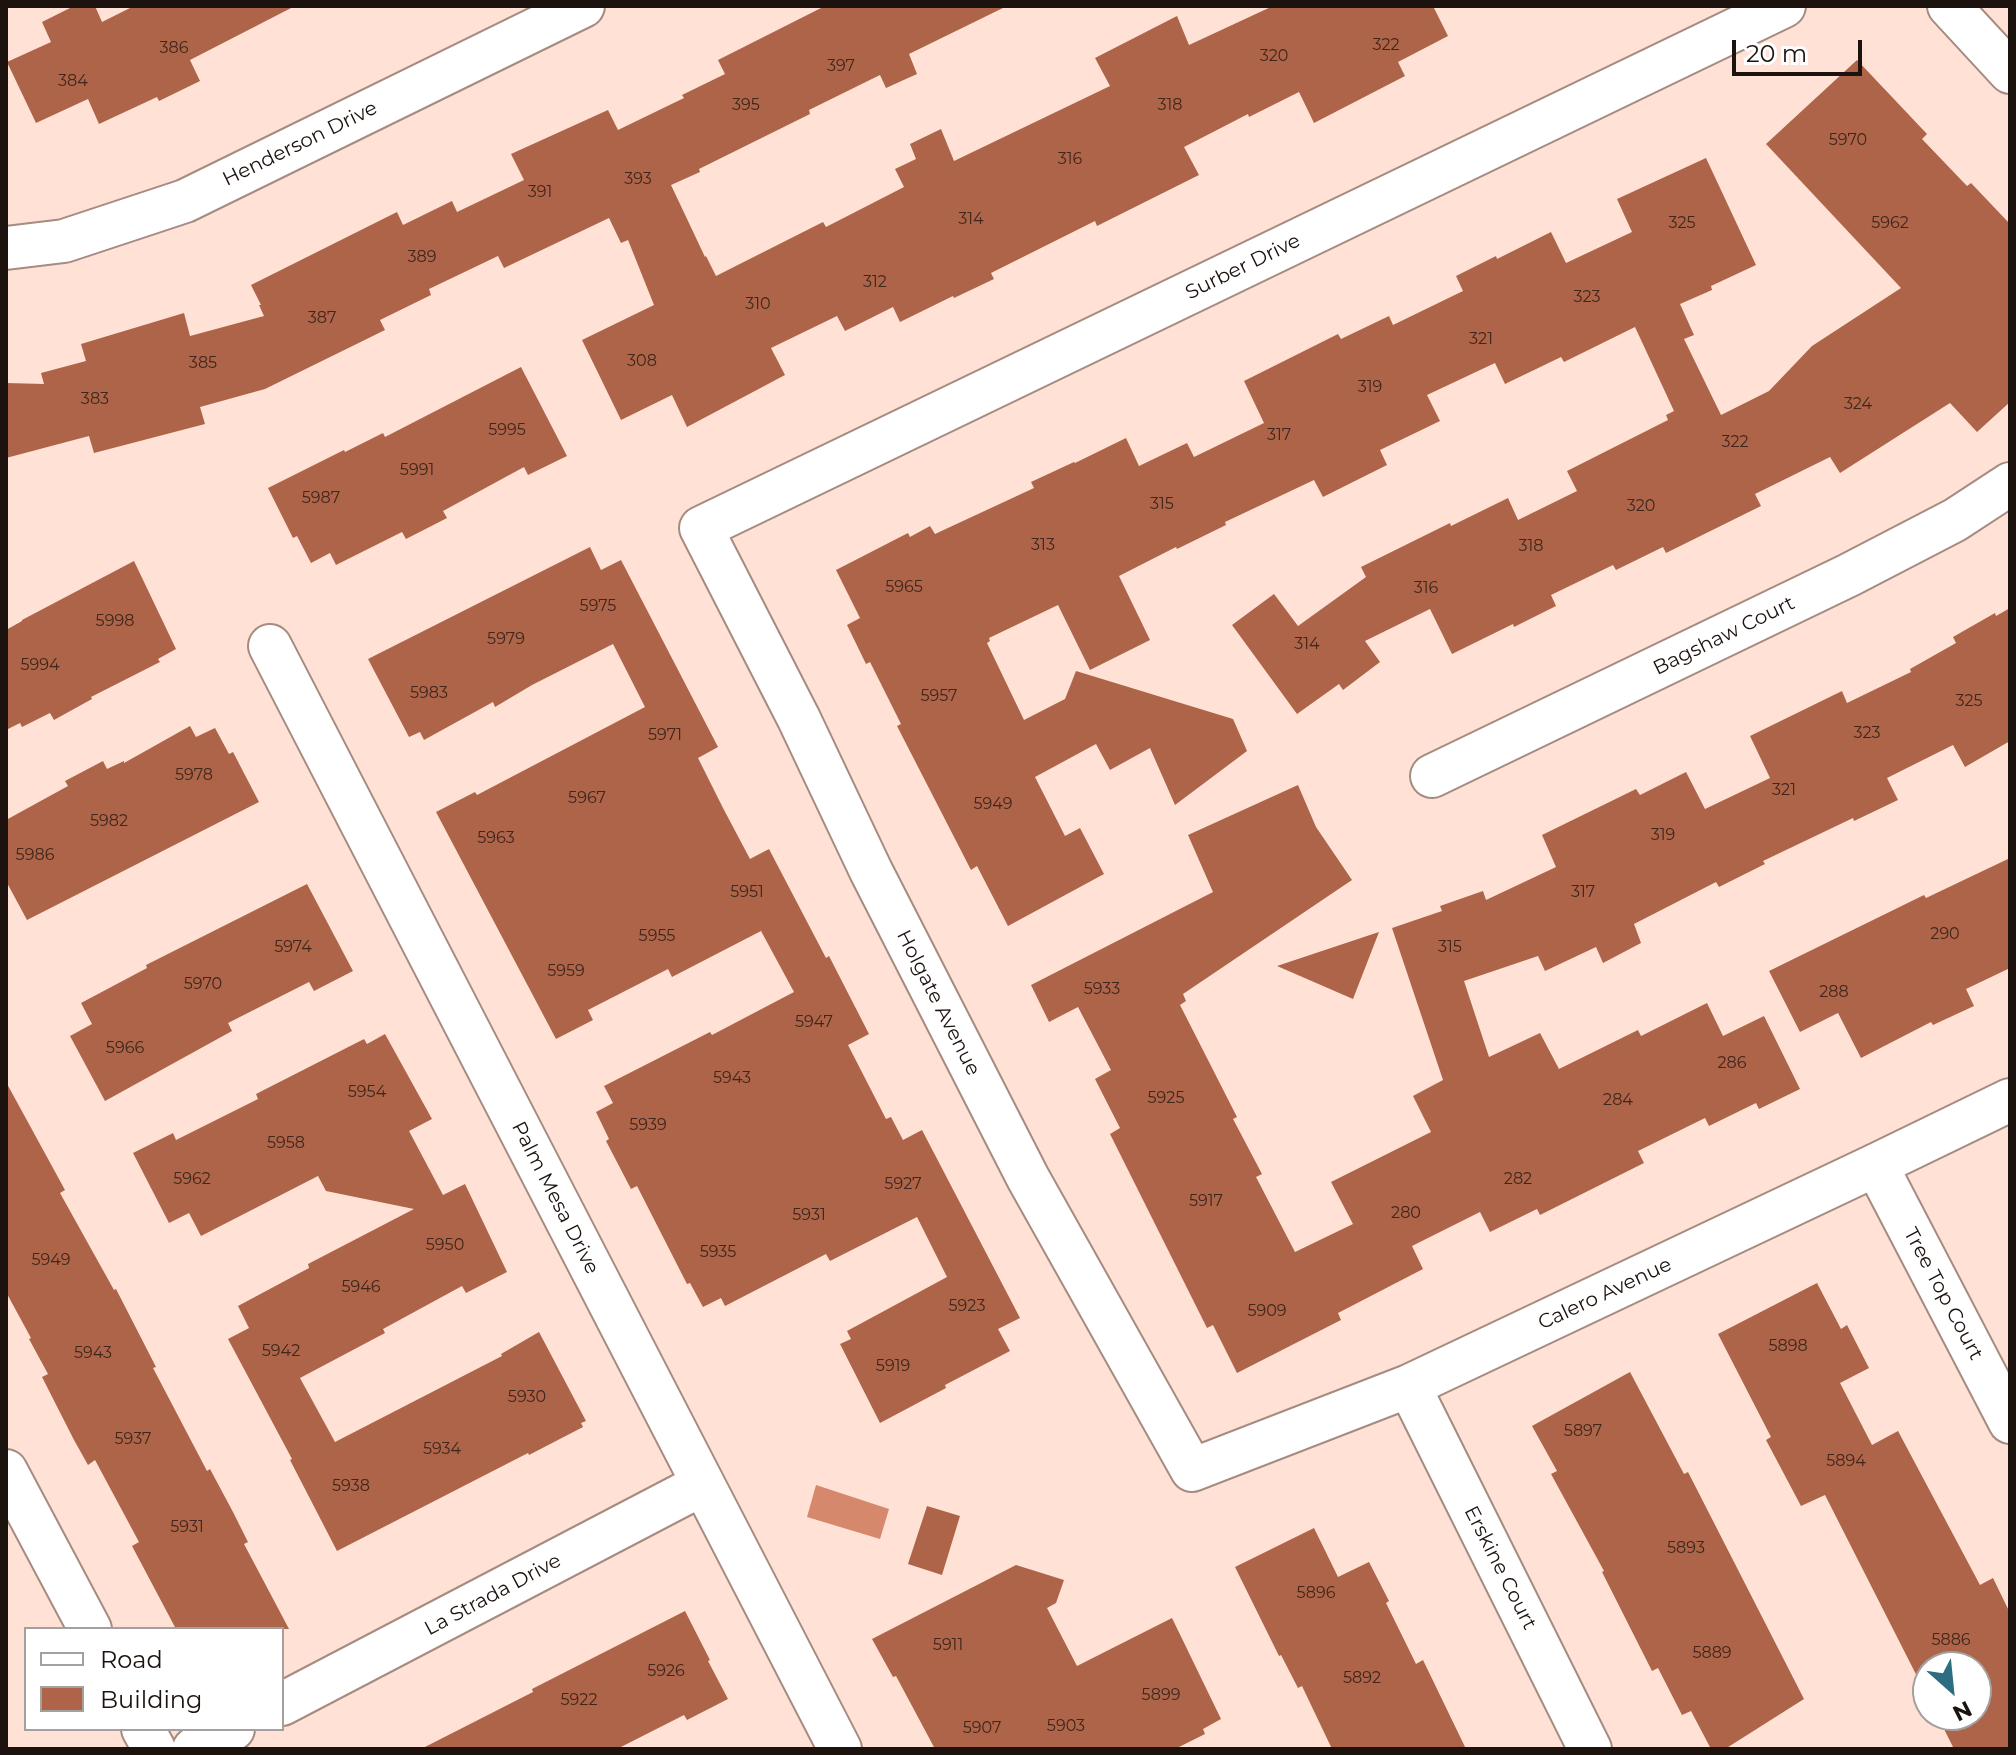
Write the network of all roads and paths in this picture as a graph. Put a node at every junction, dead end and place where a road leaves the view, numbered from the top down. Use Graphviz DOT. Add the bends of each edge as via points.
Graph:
graph roads {
  1 [pos="583,6"];
  2 [pos="1784,6"];
  3 [pos="1949,6"];
  4 [pos="2010,72"];
  5 [pos="6,248"];
  6 [pos="2010,484"];
  7 [pos="701,528"];
  8 [pos="270,646"];
  9 [pos="1432,776"];
  10 [pos="2010,1100"];
  11 [pos="1876,1165"];
  12 [pos="1409,1386"];
  13 [pos="2010,1422"];
  14 [pos="1192,1470"];
  15 [pos="6,1471"];
  16 [pos="703,1484"];
  17 [pos="21,1535"];
  18 [pos="89,1627"];
  19 [pos="284,1703"];
  20 [pos="144,1731"];
  21 [pos="229,1731"];
  22 [pos="154,1749"];
  23 [pos="194,1749"];
  24 [pos="840,1749"];
  25 [pos="1590,1749"];
  1 -- 5 [label="street, Henderson Drive" via="185,201 64,241"];
  2 -- 7 [label="street, Surber Drive"];
  3 -- 4 [label="street"];
  6 -- 9 [label="street, Bagshaw Court" via="1955,520 1849,575"];
  7 -- 14 [label="street, Holgate Avenue" via="1028,1178"];
  8 -- 16 [label="street, Palm Mesa Drive"];
  10 -- 11 [label="street, Calero Avenue"];
  11 -- 12 [label="street, Calero Avenue"];
  11 -- 13 [label="street, Tree Top Court"];
  12 -- 14 [label="street, Calero Avenue"];
  12 -- 25 [label="street, Erskine Court"];
  15 -- 17 [label="street"];
  16 -- 19 [label="street, La Strada Drive"];
  16 -- 24 [label="street, Palm Mesa Drive"];
  17 -- 18 [label="street"];
  20 -- 22 [label="street"];
  21 -- 23 [label="street"];
}
